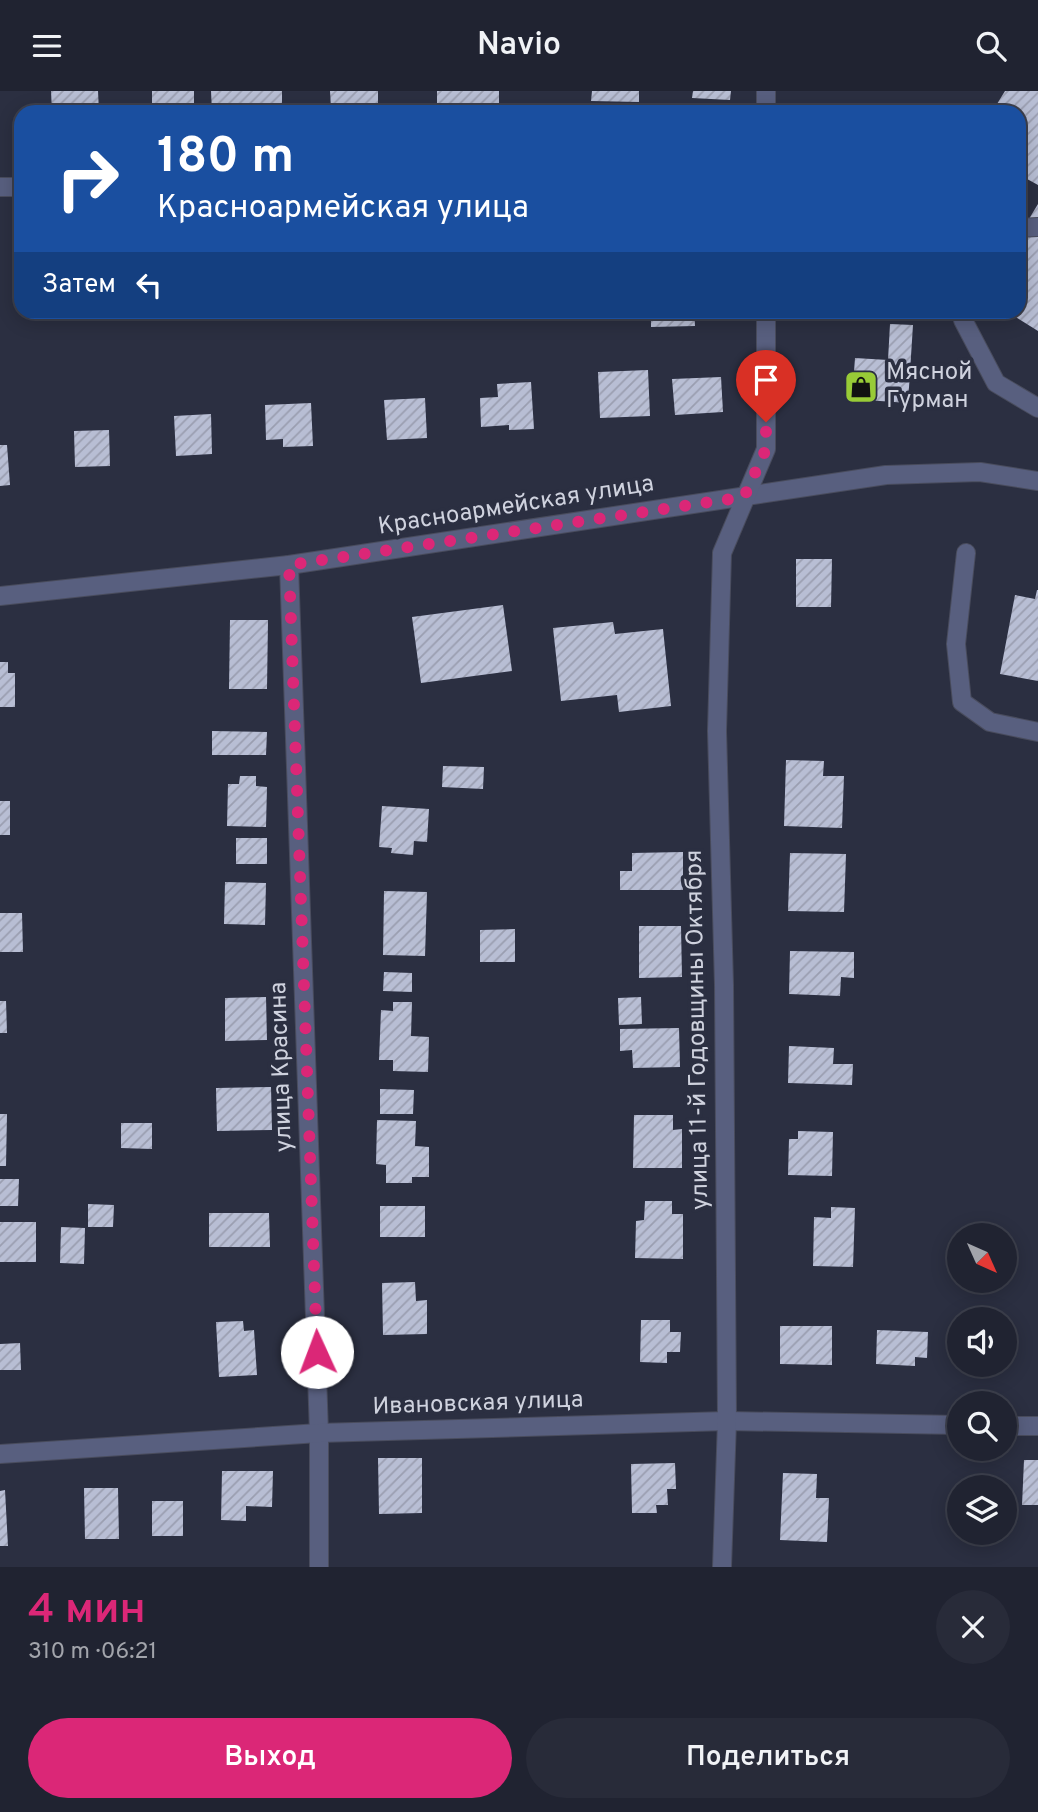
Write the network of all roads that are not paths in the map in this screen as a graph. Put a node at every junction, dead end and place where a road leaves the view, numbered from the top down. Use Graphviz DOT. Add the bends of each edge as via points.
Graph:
graph roads {
  1 [pos="766,319"];
  2 [pos="963,319"];
  3 [pos="1038,408"];
  4 [pos="1038,481"];
  5 [pos="744,497"];
  6 [pos="966,553"];
  7 [pos="289,565"];
  8 [pos="0,596"];
  9 [pos="1038,732"];
  10 [pos="727,1421"];
  11 [pos="947,1425"];
  12 [pos="1017,1426"];
  13 [pos="1038,1426"];
  14 [pos="320,1433"];
  15 [pos="0,1454"];
  16 [pos="319,1567"];
  17 [pos="722,1567"];
  1 -- 5 [label="street, улица 11-й Годовщины Октября" via="766,449"];
  2 -- 3 [label="street" via="996,383"];
  4 -- 5 [label="street, Красноармейская улица" via="980,472 886,475"];
  5 -- 7 [label="street, Красноармейская улица"];
  5 -- 10 [label="street, улица 11-й Годовщины Октября" via="722,553 717,731"];
  6 -- 9 [label="street" via="956,644 962,702 990,722"];
  7 -- 8 [label="street, Красноармейская улица"];
  7 -- 14 [label="street, улица Красина"];
  10 -- 11 [label="street, Ивановская улица"];
  10 -- 14 [label="street, Ивановская улица"];
  10 -- 17 [label="street, улица 11-й Годовщины Октября"];
  12 -- 13 [label="street"];
  14 -- 15 [label="street, Ивановская улица"];
  14 -- 16 [label="street, улица Красина"];
}
